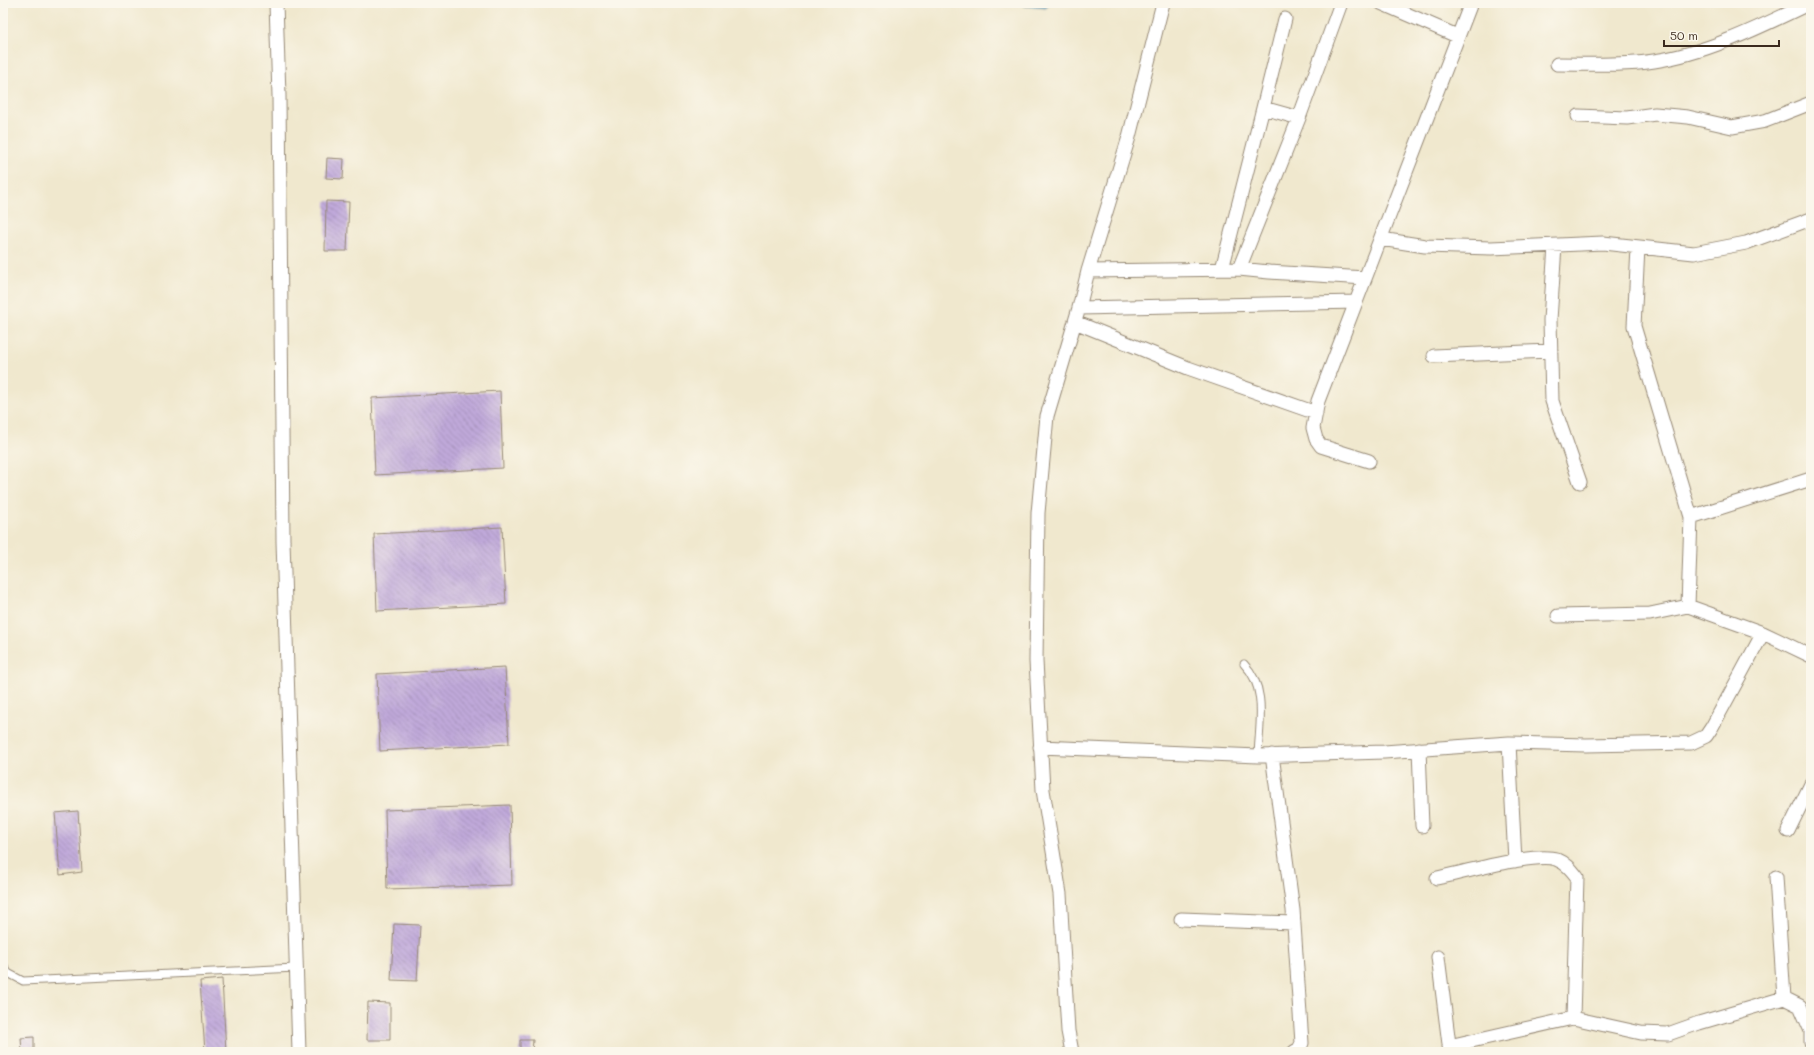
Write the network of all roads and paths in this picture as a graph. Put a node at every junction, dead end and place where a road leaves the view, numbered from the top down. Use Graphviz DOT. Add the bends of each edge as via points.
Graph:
graph roads {
  1 [pos="276,3"];
  2 [pos="1163,3"];
  3 [pos="1340,3"];
  4 [pos="1381,3"];
  5 [pos="1471,3"];
  6 [pos="1810,3"];
  7 [pos="1285,19"];
  8 [pos="1457,36"];
  9 [pos="1557,64"];
  10 [pos="1811,103"];
  11 [pos="1263,108"];
  12 [pos="1578,116"];
  13 [pos="1299,118"];
  14 [pos="1811,219"];
  15 [pos="1381,239"];
  16 [pos="1555,246"];
  17 [pos="1638,248"];
  18 [pos="1222,269"];
  19 [pos="1239,269"];
  20 [pos="1088,270"];
  21 [pos="1365,278"];
  22 [pos="1356,302"];
  23 [pos="1079,308"];
  24 [pos="1075,322"];
  25 [pos="1551,351"];
  26 [pos="1434,356"];
  27 [pos="1316,413"];
  28 [pos="1369,461"];
  29 [pos="1811,479"];
  30 [pos="1580,482"];
  31 [pos="1691,517"];
  32 [pos="1688,606"];
  33 [pos="1558,616"];
  34 [pos="1763,633"];
  35 [pos="1811,656"];
  36 [pos="1244,664"];
  37 [pos="1510,743"];
  38 [pos="1040,747"];
  39 [pos="1419,749"];
  40 [pos="1272,755"];
  41 [pos="1258,756"];
  42 [pos="1811,784"];
  43 [pos="1422,826"];
  44 [pos="1788,831"];
  45 [pos="1515,861"];
  46 [pos="1437,878"];
  47 [pos="1776,878"];
  48 [pos="1181,919"];
  49 [pos="1294,923"];
  50 [pos="1438,957"];
  51 [pos="3,964"];
  52 [pos="296,968"];
  53 [pos="1784,998"];
  54 [pos="1573,1018"];
  55 [pos="1811,1043"];
  56 [pos="1450,1049"];
  57 [pos="299,1052"];
  58 [pos="1072,1052"];
  59 [pos="1294,1052"];
  1 -- 52 [label="street" via="283,541"];
  2 -- 20 [label="street" via="1129,137"];
  3 -- 13 [label="street"];
  4 -- 8 [label="street"];
  5 -- 8 [label="street"];
  6 -- 9 [label="street" via="1732,38 1687,54 1654,61"];
  7 -- 11 [label="street"];
  8 -- 15 [label="street" via="1444,78"];
  10 -- 12 [label="street" via="1765,121 1732,127 1688,117 1655,114 1627,118"];
  11 -- 13 [label="street"];
  11 -- 18 [label="street"];
  13 -- 19 [label="street"];
  14 -- 17 [label="street" via="1746,243 1694,253"];
  15 -- 16 [label="street" via="1432,247"];
  15 -- 21 [label="street"];
  16 -- 17 [label="street" via="1603,244"];
  16 -- 25 [label="street" via="1550,320"];
  17 -- 31 [label="street" via="1634,326"];
  18 -- 19 [label="street"];
  18 -- 20 [label="street"];
  19 -- 21 [label="street"];
  20 -- 23 [label="street"];
  21 -- 22 [label="street"];
  22 -- 23 [label="street"];
  22 -- 27 [label="street" via="1318,401"];
  23 -- 24 [label="street"];
  24 -- 27 [label="street" via="1188,368"];
  24 -- 38 [label="street" via="1047,416 1038,513 1036,661"];
  25 -- 26 [label="street"];
  25 -- 30 [label="street" via="1552,401"];
  27 -- 28 [label="street" via="1313,428 1321,446"];
  29 -- 31 [label="street"];
  31 -- 32 [label="street"];
  32 -- 33 [label="street" via="1650,614"];
  32 -- 34 [label="street"];
  34 -- 35 [label="street"];
  34 -- 37 [label="street" via="1712,727 1706,736 1691,743"];
  36 -- 41 [label="lane" via="1252,672 1261,696"];
  37 -- 39 [label="street"];
  37 -- 45 [label="street"];
  38 -- 41 [label="street"];
  38 -- 58 [label="street" via="1042,790 1060,894 1068,1031"];
  39 -- 40 [label="street"];
  39 -- 43 [label="street"];
  40 -- 41 [label="street"];
  40 -- 49 [label="street"];
  42 -- 44 [label="street"];
  45 -- 46 [label="street"];
  45 -- 54 [label="street" via="1534,857 1555,859 1567,865 1577,877"];
  47 -- 53 [label="street"];
  48 -- 49 [label="street"];
  49 -- 59 [label="street" via="1302,1043"];
  50 -- 56 [label="street"];
  51 -- 52 [label="lane" via="8,973 23,981"];
  52 -- 57 [label="street"];
  53 -- 54 [label="street" via="1668,1034 1641,1032"];
  53 -- 55 [label="street" via="1800,1006 1810,1031"];
  54 -- 56 [label="street"];
}
